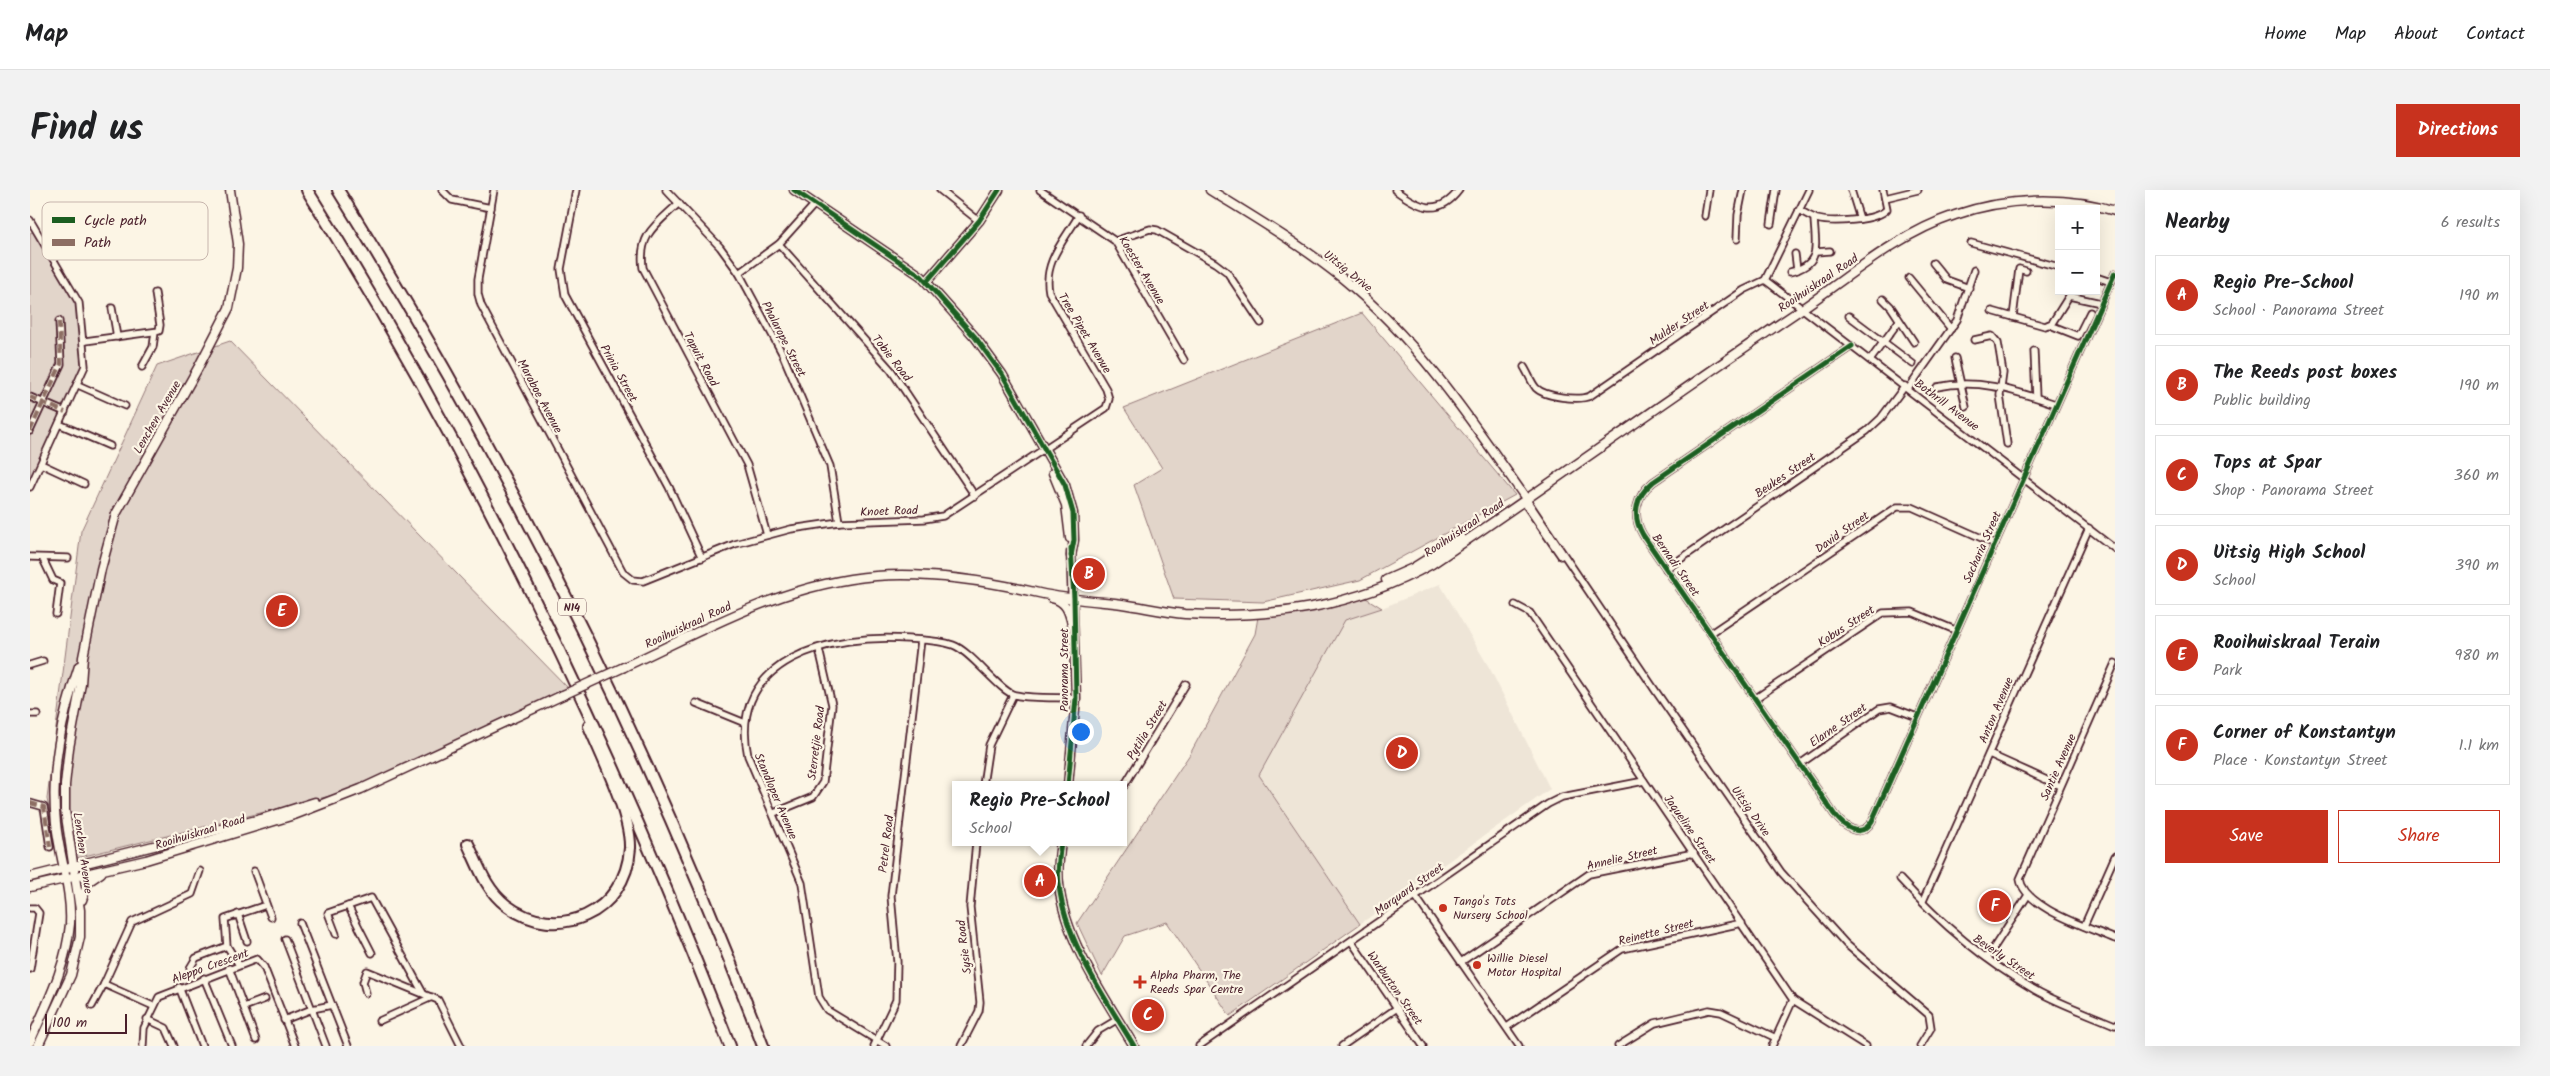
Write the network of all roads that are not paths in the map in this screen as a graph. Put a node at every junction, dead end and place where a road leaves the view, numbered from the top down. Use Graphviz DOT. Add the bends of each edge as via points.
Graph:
graph roads {
  1 [pos="230,190"];
  2 [pos="307,190"];
  3 [pos="338,190"];
  4 [pos="442,190"];
  5 [pos="494,190"];
  6 [pos="576,190"];
  7 [pos="666,190"];
  8 [pos="794,190"];
  9 [pos="940,190"];
  10 [pos="999,190"];
  11 [pos="1040,190"];
  12 [pos="1210,190"];
  13 [pos="1395,190"];
  14 [pos="1459,190"];
  15 [pos="1709,190"];
  16 [pos="1743,190"];
  17 [pos="1776,190"];
  18 [pos="1809,190"];
  19 [pos="1851,190"];
  20 [pos="1883,190"];
  21 [pos="1918,190"];
  22 [pos="1885,198"];
  23 [pos="678,203"];
  24 [pos="2070,203"];
  25 [pos="2077,205"];
  26 [pos="814,206"];
  27 [pos="491,208"];
  28 [pos="1799,210"];
  29 [pos="2100,211"];
  30 [pos="2115,211"];
  31 [pos="1079,215"];
  32 [pos="1705,216"];
  33 [pos="2115,216"];
  34 [pos="1814,218"];
  35 [pos="1860,219"];
  36 [pos="30,220"];
  37 [pos="979,220"];
  38 [pos="1771,224"];
  39 [pos="1737,239"];
  40 [pos="42,240"];
  41 [pos="1114,241"];
  42 [pos="1971,243"];
  43 [pos="779,244"];
  44 [pos="1830,251"];
  45 [pos="1816,252"];
  46 [pos="1795,254"];
  47 [pos="54,260"];
  48 [pos="1933,263"];
  49 [pos="2055,265"];
  50 [pos="1797,270"];
  51 [pos="1974,270"];
  52 [pos="2026,271"];
  53 [pos="1790,272"];
  54 [pos="739,273"];
  55 [pos="2115,275"];
  56 [pos="1909,278"];
  57 [pos="2100,278"];
  58 [pos="1765,280"];
  59 [pos="927,281"];
  60 [pos="2111,282"];
  61 [pos="1969,288"];
  62 [pos="155,293"];
  63 [pos="1883,299"];
  64 [pos="2101,303"];
  65 [pos="112,308"];
  66 [pos="1803,308"];
  67 [pos="1992,311"];
  68 [pos="2090,312"];
  69 [pos="1849,316"];
  70 [pos="2013,317"];
  71 [pos="59,320"];
  72 [pos="1899,321"];
  73 [pos="1261,323"];
  74 [pos="2050,325"];
  75 [pos="1951,329"];
  76 [pos="155,332"];
  77 [pos="117,337"];
  78 [pos="1974,340"];
  79 [pos="85,341"];
  80 [pos="1884,342"];
  81 [pos="1914,342"];
  82 [pos="1852,346"];
  83 [pos="2034,351"];
  84 [pos="1955,358"];
  85 [pos="1184,360"];
  86 [pos="1871,360"];
  87 [pos="1913,364"];
  88 [pos="142,367"];
  89 [pos="1524,367"];
  90 [pos="78,385"];
  91 [pos="1960,385"];
  92 [pos="1937,386"];
  93 [pos="1907,387"];
  94 [pos="2002,387"];
  95 [pos="30,397"];
  96 [pos="2036,398"];
  97 [pos="44,402"];
  98 [pos="2056,404"];
  99 [pos="125,406"];
  100 [pos="1966,407"];
  101 [pos="1106,408"];
  102 [pos="65,412"];
  103 [pos="59,424"];
  104 [pos="30,431"];
  105 [pos="2007,444"];
  106 [pos="110,446"];
  107 [pos="1042,448"];
  108 [pos="41,464"];
  109 [pos="2025,478"];
  110 [pos="84,484"];
  111 [pos="30,486"];
  112 [pos="975,496"];
  113 [pos="1524,499"];
  114 [pos="839,522"];
  115 [pos="2089,528"];
  116 [pos="767,535"];
  117 [pos="1994,544"];
  118 [pos="2115,549"];
  119 [pos="512,554"];
  120 [pos="30,557"];
  121 [pos="68,558"];
  122 [pos="702,558"];
  123 [pos="43,559"];
  124 [pos="1666,569"];
  125 [pos="650,580"];
  126 [pos="1037,592"];
  127 [pos="1074,596"];
  128 [pos="1515,605"];
  129 [pos="56,614"];
  130 [pos="1956,630"];
  131 [pos="1712,633"];
  132 [pos="1075,638"];
  133 [pos="921,640"];
  134 [pos="819,649"];
  135 [pos="83,657"];
  136 [pos="43,661"];
  137 [pos="2115,662"];
  138 [pos="30,665"];
  139 [pos="1186,684"];
  140 [pos="1013,695"];
  141 [pos="1076,698"];
  142 [pos="1756,698"];
  143 [pos="696,703"];
  144 [pos="1917,717"];
  145 [pos="746,723"];
  146 [pos="1988,754"];
  147 [pos="1800,764"];
  148 [pos="984,781"];
  149 [pos="1068,781"];
  150 [pos="1127,781"];
  151 [pos="1644,781"];
  152 [pos="371,783"];
  153 [pos="2060,786"];
  154 [pos="30,803"];
  155 [pos="774,813"];
  156 [pos="1872,820"];
  157 [pos="468,844"];
  158 [pos="976,846"];
  159 [pos="1061,846"];
  160 [pos="50,847"];
  161 [pos="1694,853"];
  162 [pos="2115,856"];
  163 [pos="74,864"];
  164 [pos="63,867"];
  165 [pos="111,868"];
  166 [pos="200,871"];
  167 [pos="254,871"];
  168 [pos="76,875"];
  169 [pos="30,877"];
  170 [pos="65,878"];
  171 [pos="1900,879"];
  172 [pos="30,887"];
  173 [pos="2028,895"];
  174 [pos="1416,897"];
  175 [pos="1922,900"];
  176 [pos="266,905"];
  177 [pos="348,906"];
  178 [pos="30,908"];
  179 [pos="80,910"];
  180 [pos="238,914"];
  181 [pos="271,918"];
  182 [pos="300,923"];
  183 [pos="1742,923"];
  184 [pos="2084,926"];
  185 [pos="336,934"];
  186 [pos="285,939"];
  187 [pos="2115,939"];
  188 [pos="247,941"];
  189 [pos="1351,941"];
  190 [pos="227,946"];
  191 [pos="372,953"];
  192 [pos="1987,958"];
  193 [pos="1461,962"];
  194 [pos="239,965"];
  195 [pos="190,968"];
  196 [pos="229,968"];
  197 [pos="30,969"];
  198 [pos="204,978"];
  199 [pos="104,984"];
  200 [pos="179,988"];
  201 [pos="366,993"];
  202 [pos="423,993"];
  203 [pos="435,998"];
  204 [pos="265,999"];
  205 [pos="1793,1000"];
  206 [pos="332,1005"];
  207 [pos="92,1006"];
  208 [pos="153,1006"];
  209 [pos="244,1007"];
  210 [pos="1397,1008"];
  211 [pos="312,1009"];
  212 [pos="147,1019"];
  213 [pos="1118,1019"];
  214 [pos="284,1020"];
  215 [pos="379,1021"];
  216 [pos="2115,1026"];
  217 [pos="1506,1027"];
  218 [pos="1776,1038"];
  219 [pos="256,1040"];
  220 [pos="30,1042"];
  221 [pos="875,1043"];
  222 [pos="38,1046"];
  223 [pos="143,1046"];
  224 [pos="174,1046"];
  225 [pos="202,1046"];
  226 [pos="232,1046"];
  227 [pos="295,1046"];
  228 [pos="326,1046"];
  229 [pos="348,1046"];
  230 [pos="461,1046"];
  231 [pos="730,1046"];
  232 [pos="763,1046"];
  233 [pos="886,1046"];
  234 [pos="961,1046"];
  235 [pos="1086,1046"];
  236 [pos="1134,1046"];
  237 [pos="1199,1046"];
  238 [pos="1342,1046"];
  239 [pos="1423,1046"];
  240 [pos="1519,1046"];
  241 [pos="1618,1046"];
  242 [pos="1772,1046"];
  243 [pos="1866,1046"];
  244 [pos="1920,1046"];
  1 -- 135 [label="main road, Lenchen Avenue" via="238,244 229,308 116,514 100,569"];
  2 -- 119 [label="highway, N14" via="466,462"];
  3 -- 232 [label="highway, N14" via="424,332 564,591 633,733 692,868"];
  4 -- 27 [label="street" via="452,200"];
  5 -- 27 [label="street, Maraboe Avenue"];
  6 -- 122 [label="street, Prinia Street" via="561,269 564,295 669,487"];
  7 -- 23 [label="street, Phalarope Street"];
  8 -- 26 [label="main road, Panorama Street"];
  9 -- 37 [label="street"];
  10 -- 37 [label="main road"];
  11 -- 31 [label="street, Koester Avenue"];
  12 -- 113 [label="main road, Uitsig Drive" via="1288,238 1342,278 1385,318 1465,410"];
  13 -- 14 [label="street" via="1418,206 1432,207 1444,204"];
  15 -- 32 [label="street"];
  16 -- 39 [label="street"];
  17 -- 38 [label="street"];
  18 -- 28 [label="street"];
  19 -- 35 [label="street"];
  20 -- 22 [label="street"];
  21 -- 22 [label="street"];
  22 -- 35 [label="street" via="1886,211"];
  23 -- 54 [label="street, Phalarope Street" via="720,247"];
  23 -- 116 [label="street, Tapuit Road" via="648,233 642,244 643,268 747,465"];
  24 -- 25 [label="main road, Rooihuiskraal Road"];
  24 -- 30 [label="main road, Rooihuiskraal Road" via="2090,204"];
  24 -- 66 [label="main road, Rooihuiskraal Road" via="2028,200 1948,217 1910,236"];
  26 -- 43 [label="street"];
  26 -- 59 [label="main road, Panorama Street"];
  27 -- 125 [label="street, Maraboe Avenue" via="478,279 481,305 624,572 633,580"];
  28 -- 34 [label="street"];
  28 -- 58 [label="street"];
  29 -- 33 [label="main road"];
  31 -- 41 [label="street, Koester Avenue"];
  31 -- 101 [label="street, Tree Pipet Avenue" via="1049,266 1047,282 1049,292 1106,389 1109,399"];
  34 -- 35 [label="street"];
  34 -- 45 [label="street"];
  36 -- 40 [label="street"];
  37 -- 59 [label="main road"];
  41 -- 73 [label="street" via="1150,229 1157,230 1227,272"];
  41 -- 85 [label="street, Koester Avenue"];
  42 -- 49 [label="street"];
  43 -- 54 [label="street"];
  43 -- 112 [label="street, Tobie Road" via="891,370"];
  44 -- 45 [label="street"];
  45 -- 50 [label="street" via="1810,264"];
  46 -- 50 [label="street"];
  47 -- 79 [label="street" via="78,300"];
  48 -- 61 [label="street" via="1947,280"];
  50 -- 53 [label="street"];
  51 -- 61 [label="street, Beukes Street"];
  52 -- 70 [label="street" via="2018,269"];
  54 -- 114 [label="street, Phalarope Street" via="782,353 827,457"];
  55 -- 60 [label="street, Sacharia Street"];
  56 -- 75 [label="street"];
  57 -- 60 [label="street"];
  58 -- 66 [label="street, Bothrill Avenue"];
  58 -- 89 [label="street, Mulder Street" via="1744,290 1584,398 1539,390"];
  59 -- 107 [label="main road, Panorama Street" via="1002,374"];
  60 -- 64 [label="street, Sacharia Street"];
  61 -- 75 [label="street, Beukes Street"];
  62 -- 76 [label="street" via="160,327"];
  63 -- 72 [label="street"];
  64 -- 74 [label="street" via="2069,296"];
  64 -- 98 [label="street, Sacharia Street"];
  65 -- 77 [label="street"];
  66 -- 82 [label="street, Bothrill Avenue"];
  66 -- 113 [label="main road, Rooihuiskraal Road" via="1603,445 1564,468"];
  67 -- 70 [label="street"];
  68 -- 74 [label="street" via="2078,335"];
  69 -- 80 [label="street"];
  70 -- 74 [label="street"];
  71 -- 97 [label="street" via="61,364"];
  72 -- 80 [label="street"];
  72 -- 81 [label="street"];
  75 -- 93 [label="street, Beukes Street"];
  76 -- 77 [label="street"];
  76 -- 88 [label="street" via="154,347"];
  77 -- 79 [label="street"];
  78 -- 94 [label="street" via="1992,336 1997,340 2004,373"];
  79 -- 90 [label="street" via="85,366"];
  80 -- 86 [label="street"];
  80 -- 87 [label="street"];
  82 -- 86 [label="street, Bothrill Avenue"];
  82 -- 124 [label="street, Bernadi Street" via="1644,490 1636,512 1638,526"];
  83 -- 96 [label="street"];
  84 -- 91 [label="street"];
  86 -- 93 [label="street, Bothrill Avenue"];
  90 -- 99 [label="street"];
  90 -- 102 [label="street"];
  91 -- 92 [label="street"];
  91 -- 94 [label="street" via="1984,383"];
  91 -- 100 [label="street"];
  93 -- 109 [label="street, Bothrill Avenue"];
  93 -- 124 [label="street, Beukes Street" via="1867,431"];
  94 -- 96 [label="street"];
  94 -- 105 [label="street" via="2000,400"];
  95 -- 97 [label="street"];
  96 -- 98 [label="street"];
  97 -- 102 [label="street"];
  97 -- 104 [label="street"];
  98 -- 109 [label="street, Sacharia Street"];
  101 -- 107 [label="street, Knoet Road"];
  102 -- 103 [label="street"];
  103 -- 106 [label="street"];
  103 -- 108 [label="street"];
  107 -- 112 [label="street, Knoet Road"];
  107 -- 127 [label="main road, Panorama Street" via="1064,496"];
  108 -- 110 [label="street"];
  108 -- 111 [label="street"];
  109 -- 115 [label="street, Bothrill Avenue"];
  109 -- 117 [label="street, Sacharia Street"];
  112 -- 114 [label="street, Knoet Road" via="939,518"];
  113 -- 127 [label="main road, Rooihuiskraal Road" via="1409,577 1363,596 1326,604 1263,614 1196,614 1142,602"];
  113 -- 244 [label="street, Uitsig Drive" via="1781,872 1846,944 1931,1018 1931,1028"];
  114 -- 116 [label="street, Knoet Road"];
  115 -- 118 [label="street, Bothrill Avenue"];
  115 -- 146 [label="street, Anton Avenue"];
  116 -- 122 [label="street, Knoet Road"];
  117 -- 130 [label="street, Sacharia Street"];
  117 -- 131 [label="street, David Street" via="1912,507 1897,507"];
  119 -- 157 [label="highway" via="519,576 578,700 623,812 630,845 629,858 616,891 599,908 579,918 549,922 530,918 504,903 482,875"];
  119 -- 231 [label="highway, N14" via="605,745 683,925"];
  120 -- 123 [label="street"];
  121 -- 123 [label="street"];
  122 -- 125 [label="street, Knoet Road"];
  123 -- 129 [label="street" via="53,580 60,584"];
  124 -- 131 [label="street, Bernadi Street"];
  126 -- 127 [label="main road, Rooihuiskraal Road"];
  126 -- 132 [label="main road" via="1063,602 1070,615"];
  126 -- 152 [label="main road, Rooihuiskraal Road, bridge" via="935,576 895,575 843,580 802,589 769,600"];
  127 -- 132 [label="main road, Panorama Street"];
  128 -- 151 [label="street, Jaqueline Street" via="1530,614"];
  130 -- 142 [label="street, Kobus Street" via="1912,612 1884,613"];
  130 -- 144 [label="street, Sacharia Street"];
  131 -- 142 [label="street, Bernadi Street"];
  132 -- 141 [label="main road, Panorama Street"];
  133 -- 134 [label="street, Standloper Avenue" via="853,639"];
  133 -- 140 [label="street, Standloper Avenue" via="956,646"];
  133 -- 221 [label="street, Petrel Road" via="891,896 897,962 896,1000"];
  134 -- 145 [label="street, Standloper Avenue" via="792,657 767,676 754,694"];
  134 -- 155 [label="street, Sterretjie Road" via="832,706 823,782 813,797"];
  135 -- 163 [label="main road, Lenchen Avenue" via="65,785"];
  135 -- 164 [label="main road, Lenchen Avenue" via="63,717 54,792"];
  136 -- 138 [label="street"];
  137 -- 153 [label="street, Santie Avenue"];
  139 -- 150 [label="street, Pytilia Street"];
  140 -- 141 [label="street"];
  140 -- 148 [label="street" via="989,745"];
  141 -- 149 [label="main road, Panorama Street"];
  142 -- 147 [label="street, Bernadi Street"];
  143 -- 145 [label="street"];
  144 -- 147 [label="street, Elarne Street" via="1891,707 1879,709"];
  144 -- 156 [label="street, Sacharia Street"];
  145 -- 155 [label="street, Standloper Avenue" via="744,740 748,756"];
  146 -- 153 [label="street"];
  146 -- 175 [label="street, Anton Avenue"];
  147 -- 156 [label="street, Bernadi Street" via="1843,825 1859,831 1866,829"];
  151 -- 161 [label="street, Jaqueline Street"];
  151 -- 174 [label="street, Marquard Street" via="1562,797"];
  152 -- 163 [label="main road, Rooihuiskraal Road" via="261,819"];
  152 -- 165 [label="main road, Rooihuiskraal Road" via="294,815"];
  153 -- 173 [label="street, Santie Avenue" via="2020,879"];
  154 -- 160 [label="street" via="44,807"];
  155 -- 221 [label="street, Standloper Avenue" via="802,883 822,1003 827,1010"];
  158 -- 234 [label="street, Sysie Road" via="970,907 980,1002"];
  159 -- 213 [label="main road" via="1058,883 1061,902 1072,935"];
  161 -- 183 [label="street, Jaqueline Street"];
  161 -- 193 [label="street, Annelie Street" via="1589,874"];
  162 -- 184 [label="street"];
  163 -- 164 [label="main road, Rooihuiskraal Road"];
  163 -- 168 [label="main road, Lenchen Avenue"];
  164 -- 169 [label="main road, Rooihuiskraal Road"];
  164 -- 170 [label="main road, Lenchen Avenue"];
  165 -- 168 [label="main road, Rooihuiskraal Road"];
  165 -- 179 [label="main road" via="88,882"];
  166 -- 199 [label="street" via="192,894 132,922"];
  167 -- 176 [label="street"];
  168 -- 170 [label="main road, Rooihuiskraal Road"];
  168 -- 179 [label="main road, Lenchen Avenue"];
  170 -- 172 [label="main road, Rooihuiskraal Road"];
  170 -- 220 [label="main road, Lenchen Avenue" via="70,910 68,942 59,978"];
  171 -- 175 [label="street, Beverly Street"];
  173 -- 184 [label="street" via="2049,910"];
  173 -- 192 [label="street"];
  174 -- 189 [label="street, Marquard Street"];
  174 -- 193 [label="street"];
  175 -- 192 [label="street, Beverly Street" via="1951,931"];
  176 -- 180 [label="street"];
  176 -- 181 [label="street"];
  177 -- 185 [label="street" via="328,914"];
  177 -- 191 [label="street"];
  177 -- 202 [label="street" via="371,898"];
  178 -- 197 [label="street" via="40,913"];
  179 -- 222 [label="main road, Lenchen Avenue" via="80,937 71,975"];
  180 -- 188 [label="street"];
  180 -- 190 [label="street" via="225,919"];
  182 -- 206 [label="street"];
  183 -- 205 [label="street, Jaqueline Street"];
  183 -- 217 [label="street, Reinette Street" via="1622,949"];
  184 -- 187 [label="street"];
  186 -- 211 [label="street"];
  189 -- 210 [label="street, Warburton Street"];
  189 -- 237 [label="street, Marquard Street"];
  190 -- 194 [label="street"];
  190 -- 195 [label="street" via="196,958"];
  192 -- 216 [label="street, Beverly Street" via="2035,990"];
  193 -- 217 [label="street"];
  194 -- 196 [label="street, Aleppo Crescent"];
  194 -- 214 [label="street, Aleppo Crescent" via="253,960 261,963"];
  196 -- 198 [label="street, Aleppo Crescent"];
  196 -- 209 [label="street"];
  198 -- 200 [label="street, Aleppo Crescent"];
  198 -- 226 [label="street"];
  199 -- 207 [label="street"];
  199 -- 208 [label="street"];
  200 -- 208 [label="street, Aleppo Crescent" via="159,997"];
  200 -- 225 [label="street"];
  201 -- 202 [label="street" via="363,982 367,971"];
  202 -- 203 [label="street"];
  203 -- 215 [label="street"];
  203 -- 230 [label="street"];
  204 -- 209 [label="street"];
  205 -- 218 [label="street"];
  205 -- 243 [label="street, Jaqueline Street"];
  206 -- 211 [label="street"];
  206 -- 229 [label="street"];
  208 -- 212 [label="street, Aleppo Crescent"];
  209 -- 219 [label="street"];
  210 -- 238 [label="street"];
  210 -- 239 [label="street, Warburton Street"];
  211 -- 214 [label="street"];
  211 -- 228 [label="street"];
  212 -- 223 [label="street, Aleppo Crescent"];
  212 -- 224 [label="street" via="166,1028"];
  213 -- 235 [label="street" via="1098,1030"];
  213 -- 236 [label="main road"];
  214 -- 227 [label="street, Aleppo Crescent"];
  217 -- 240 [label="street"];
  218 -- 241 [label="street" via="1721,1012 1709,1010 1655,1023"];
  218 -- 242 [label="street"];
  221 -- 233 [label="street, Standloper Avenue"];
}
